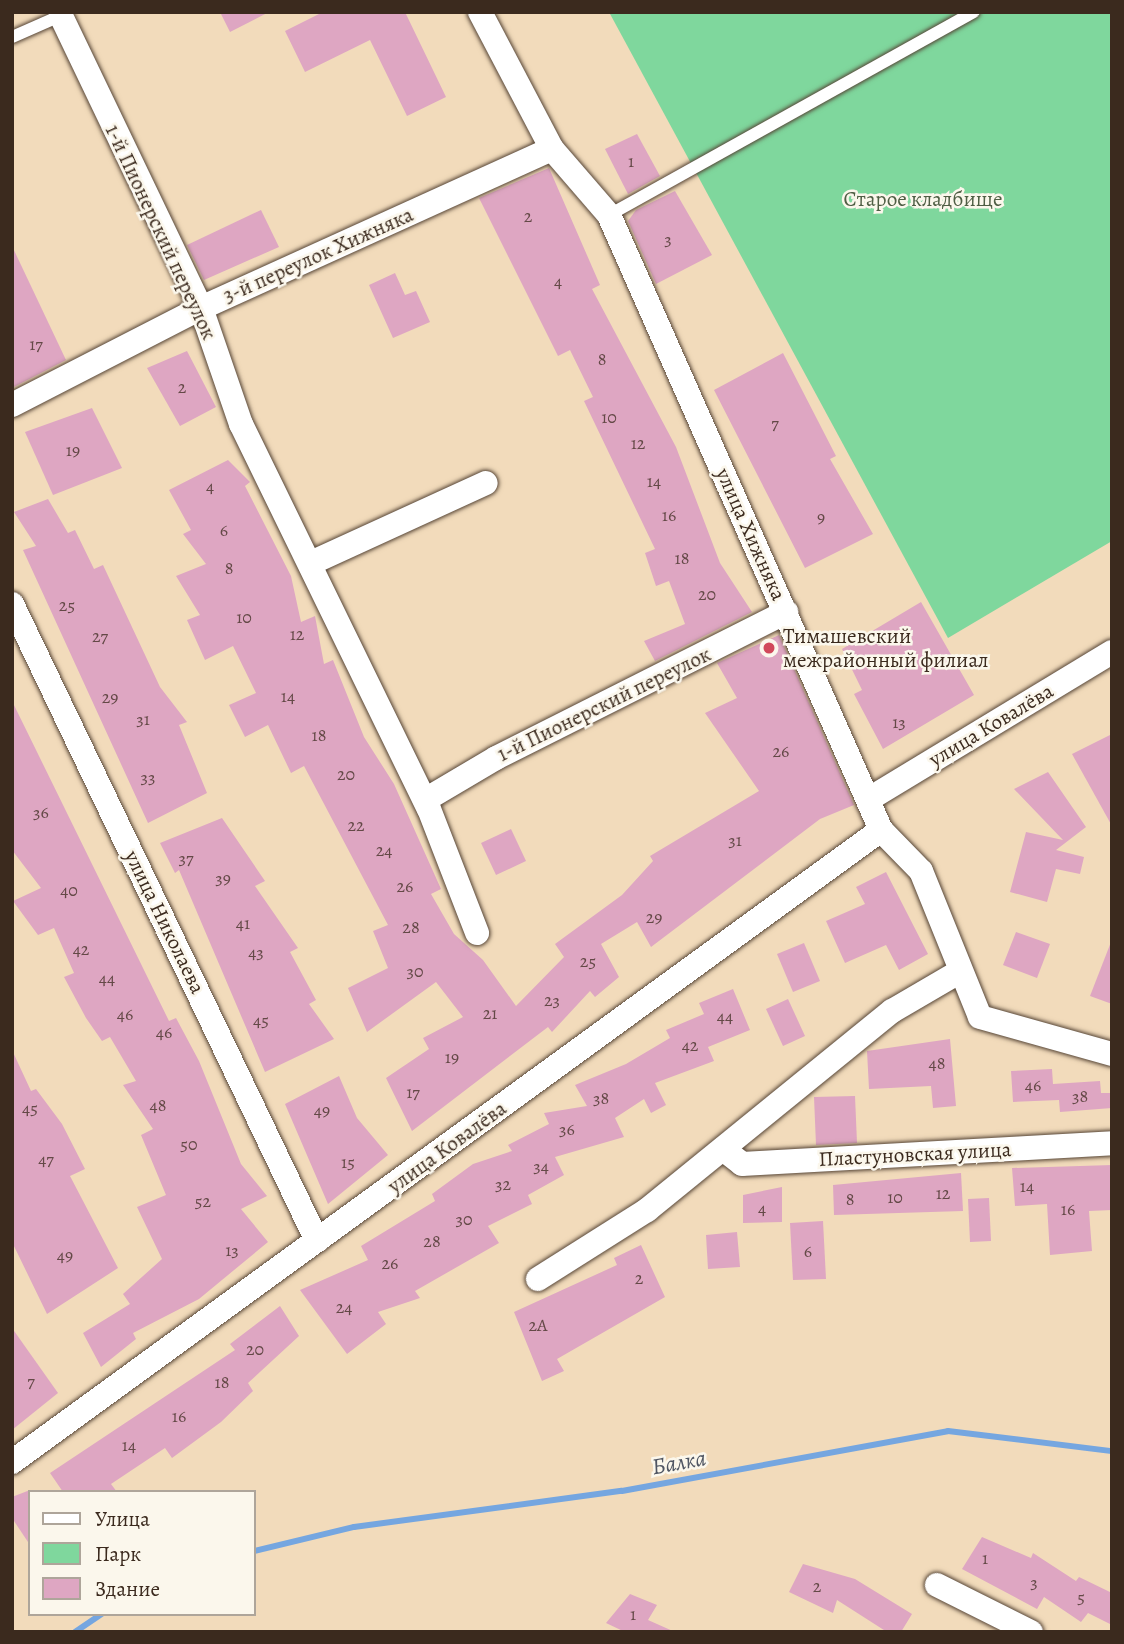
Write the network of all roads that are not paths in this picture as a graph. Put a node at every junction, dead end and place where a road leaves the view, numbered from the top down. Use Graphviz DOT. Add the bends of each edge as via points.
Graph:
graph roads {
  1 [pos="480,12"];
  2 [pos="973,12"];
  3 [pos="65,14"];
  4 [pos="12,37"];
  5 [pos="552,149"];
  6 [pos="609,215"];
  7 [pos="201,308"];
  8 [pos="12,405"];
  9 [pos="485,483"];
  10 [pos="311,563"];
  11 [pos="12,604"];
  12 [pos="786,612"];
  13 [pos="1112,652"];
  14 [pos="869,799"];
  15 [pos="425,800"];
  16 [pos="881,830"];
  17 [pos="477,933"];
  18 [pos="959,972"];
  19 [pos="1112,1054"];
  20 [pos="1112,1143"];
  21 [pos="723,1149"];
  22 [pos="317,1241"];
  23 [pos="538,1279"];
  24 [pos="12,1462"];
  25 [pos="937,1585"];
  26 [pos="1031,1632"];
  1 -- 5 [label="street, улица Хижняка"];
  2 -- 6 [label="lane"];
  3 -- 4 [label="lane"];
  3 -- 7 [label="street, 1-й Пионерский переулок"];
  5 -- 6 [label="street, улица Хижняка"];
  5 -- 7 [label="street, 3-й переулок Хижняка"];
  6 -- 12 [label="street, улица Хижняка"];
  7 -- 8 [label="street, 3-й переулок Хижняка"];
  7 -- 10 [label="street, 1-й Пионерский переулок" via="241,424"];
  9 -- 10 [label="street"];
  10 -- 15 [label="street, 1-й Пионерский переулок"];
  11 -- 22 [label="street, улица Николаева"];
  12 -- 14 [label="street, улица Хижняка"];
  12 -- 15 [label="street, 1-й Пионерский переулок" via="496,758"];
  13 -- 14 [label="street, улица Ковалёва"];
  14 -- 16 [label="street, улица Хижняка"];
  15 -- 17 [label="street, 1-й Пионерский переулок"];
  16 -- 18 [label="street, улица Хижняка" via="921,871"];
  16 -- 22 [label="street, улица Ковалёва"];
  18 -- 19 [label="street, улица Хижняка" via="980,1017"];
  18 -- 21 [label="street" via="892,1011"];
  20 -- 21 [label="street, Пластуновская улица" via="742,1164"];
  21 -- 23 [label="street" via="647,1210"];
  22 -- 24 [label="street, улица Ковалёва"];
  25 -- 26 [label="street"];
}
